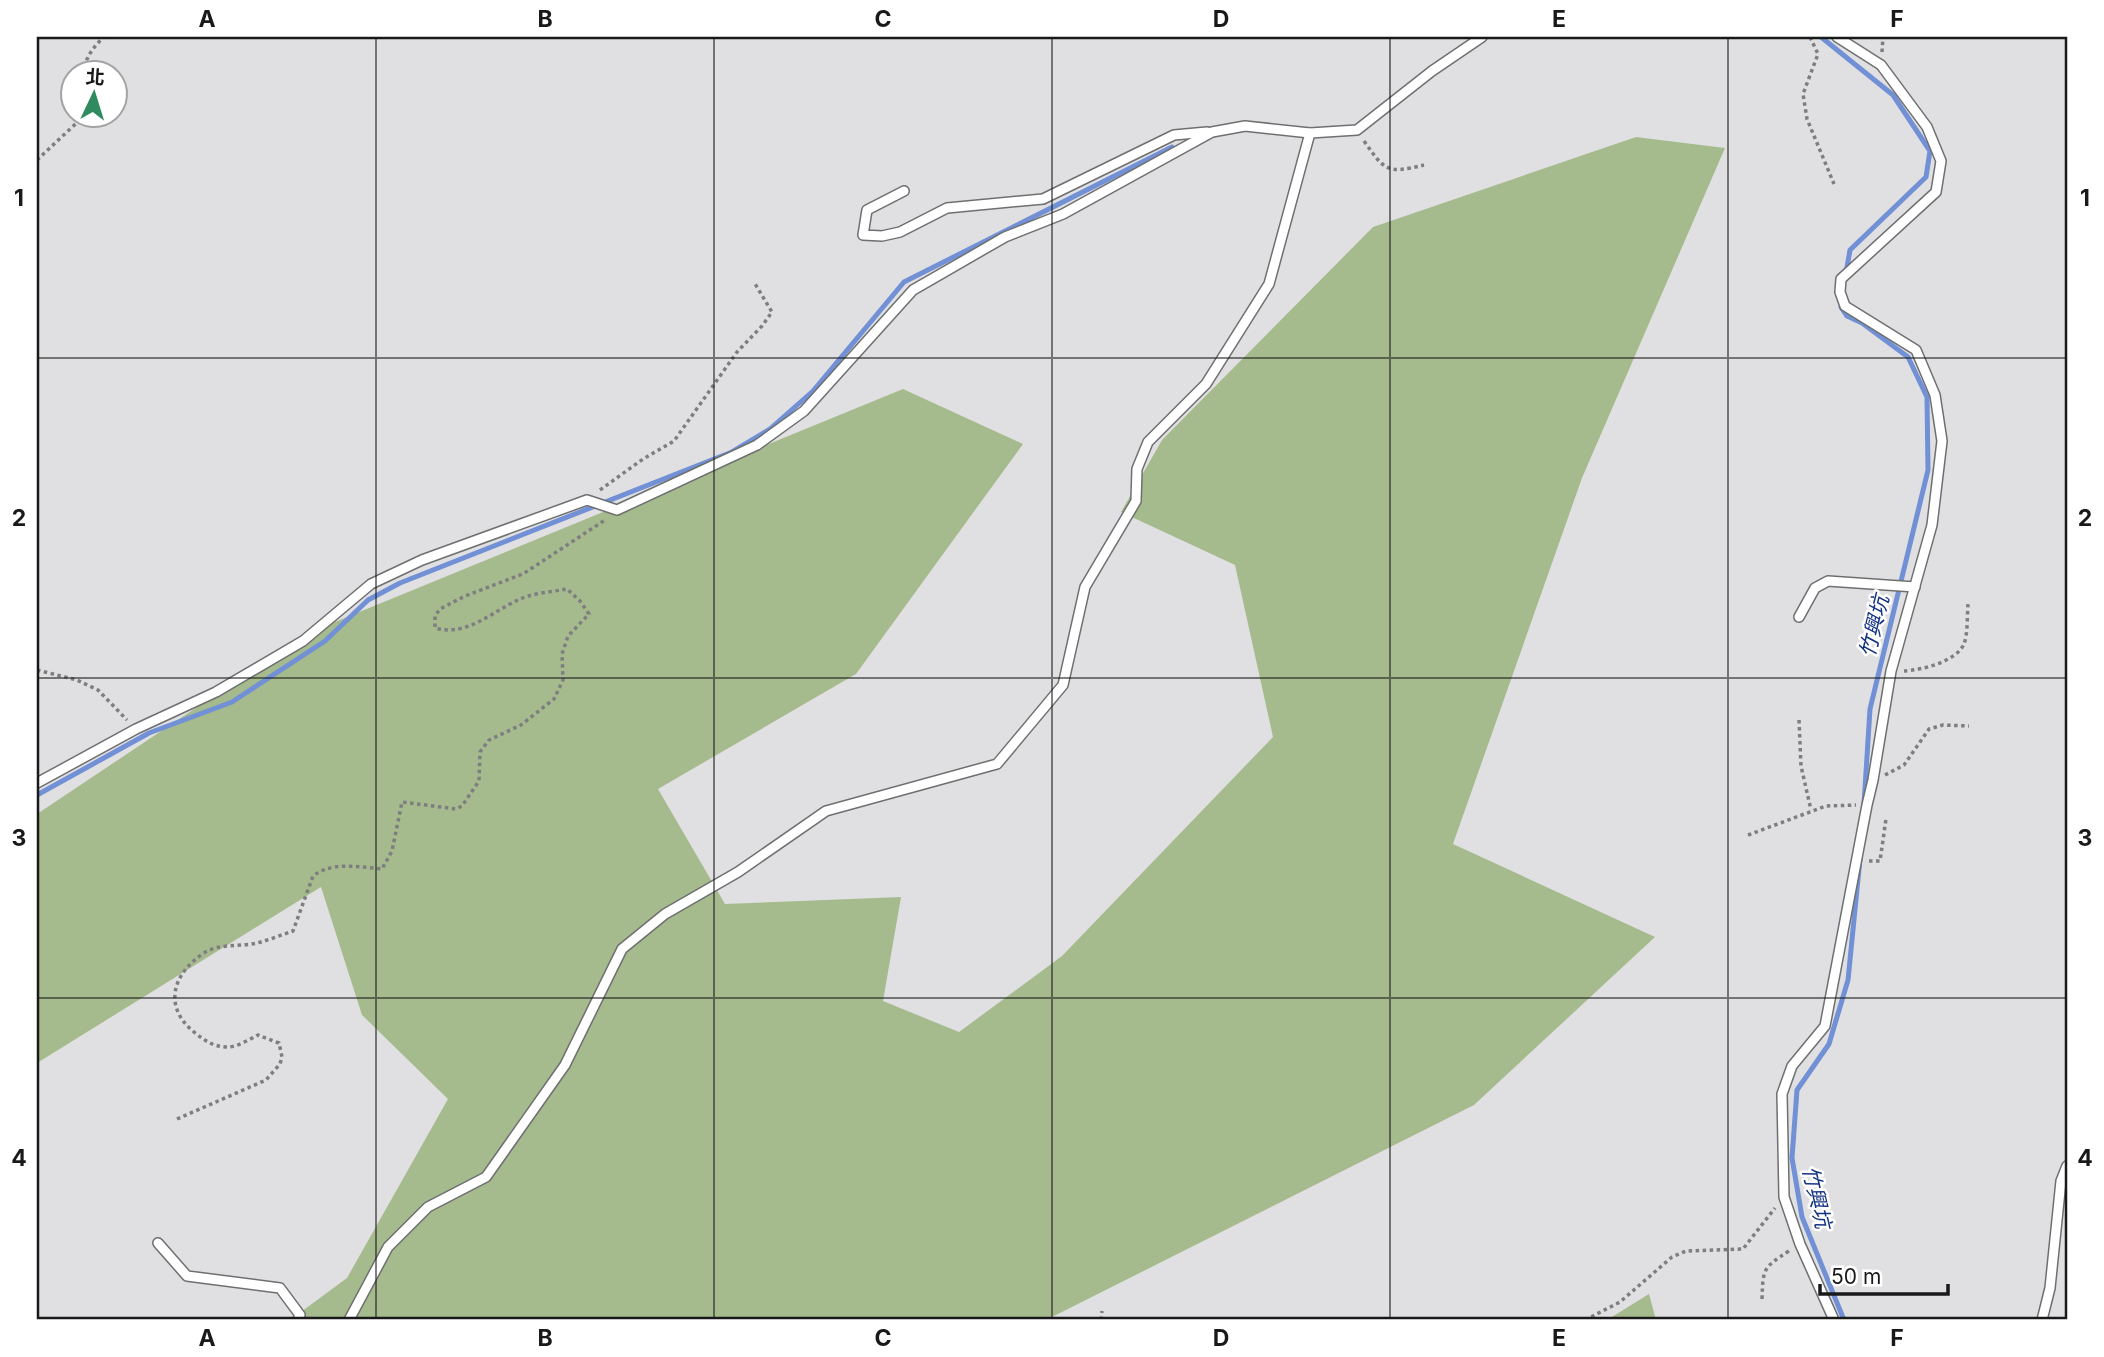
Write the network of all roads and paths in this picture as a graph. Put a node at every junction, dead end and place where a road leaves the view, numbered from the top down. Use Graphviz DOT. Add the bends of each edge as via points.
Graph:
graph roads {
  1 [pos="104,37"];
  2 [pos="1482,37"];
  3 [pos="1810,37"];
  4 [pos="1838,37"];
  5 [pos="86,60"];
  6 [pos="69,130"];
  7 [pos="1357,130"];
  8 [pos="1212,132"];
  9 [pos="1310,133"];
  10 [pos="37,160"];
  11 [pos="1424,165"];
  12 [pos="1833,184"];
  13 [pos="905,191"];
  14 [pos="754,282"];
  15 [pos="587,500"];
  16 [pos="617,510"];
  17 [pos="1915,587"];
  18 [pos="1968,604"];
  19 [pos="1799,617"];
  20 [pos="37,670"];
  21 [pos="1891,671"];
  22 [pos="1799,720"];
  23 [pos="1969,726"];
  24 [pos="136,729"];
  25 [pos="1873,780"];
  26 [pos="37,783"];
  27 [pos="1867,804"];
  28 [pos="1811,810"];
  29 [pos="1886,820"];
  30 [pos="1748,835"];
  31 [pos="1856,861"];
  32 [pos="177,1119"];
  33 [pos="2067,1166"];
  34 [pos="1784,1197"];
  35 [pos="158,1243"];
  36 [pos="1800,1244"];
  37 [pos="1762,1299"];
  38 [pos="1102,1311"];
  39 [pos="298,1320"];
  40 [pos="349,1320"];
  41 [pos="1101,1320"];
  42 [pos="1585,1320"];
  43 [pos="1834,1320"];
  44 [pos="2042,1320"];
  1 -- 5 [label="path"];
  2 -- 7 [label="lane"];
  3 -- 12 [label="path" via="1818,54 1803,94 1807,119"];
  4 -- 17 [label="lane" via="1881,65 1927,127 1941,161 1936,192 1842,279 1840,287 1845,306 1916,350 1935,395 1942,441 1932,525"];
  6 -- 10 [label="path"];
  7 -- 9 [label="lane"];
  7 -- 11 [label="path" via="1383,166 1398,171"];
  8 -- 9 [label="lane" via="1245,126"];
  8 -- 13 [label="lane" via="1174,135 1043,200 947,208 900,232 863,234 867,209"];
  8 -- 16 [label="lane" via="1063,214 1005,237 913,290 804,411 757,445"];
  9 -- 40 [label="lane" via="1269,284 1206,384 1148,442 1137,469 1136,501 1085,587 1063,685 997,764 826,811 738,872 665,914 622,949 565,1066 486,1177 428,1207 388,1247"];
  14 -- 15 [label="path" via="772,312 762,327 737,352 674,441"];
  15 -- 16 [label="lane"];
  15 -- 24 [label="lane" via="422,560 371,584 303,641 216,692"];
  16 -- 32 [label="path" via="523,574 440,609 435,628 444,631 468,627 520,599 567,589 589,614 568,636 562,654 563,680 554,699 521,725 489,740 481,752 479,782 462,806 402,802 393,852 382,869 347,866 320,870 313,876 293,931 257,943 214,948 191,964 174,992 175,1009 183,1023 208,1043 230,1047 258,1035 279,1043 282,1057 266,1080"];
  17 -- 19 [label="lane" via="1828,581 1815,588"];
  17 -- 21 [label="lane"];
  18 -- 21 [label="path" via="1964,645 1950,658 1914,670"];
  20 -- 24 [label="path" via="98,690"];
  21 -- 25 [label="lane"];
  22 -- 28 [label="path" via="1801,766"];
  23 -- 25 [label="path" via="1929,729 1904,765"];
  24 -- 26 [label="lane"];
  25 -- 27 [label="lane"];
  27 -- 28 [label="path"];
  27 -- 31 [label="lane"];
  28 -- 30 [label="path"];
  29 -- 31 [label="path" via="1880,861"];
  31 -- 34 [label="lane" via="1825,1027 1792,1066 1782,1094"];
  33 -- 44 [label="lane" via="2061,1181 2050,1288"];
  34 -- 36 [label="lane"];
  34 -- 42 [label="path" via="1743,1249 1686,1251 1672,1257 1620,1301"];
  35 -- 39 [label="lane" via="187,1276 280,1288 300,1315"];
  36 -- 37 [label="path" via="1763,1273"];
  36 -- 43 [label="lane"];
  38 -- 41 [label="path"];
}
